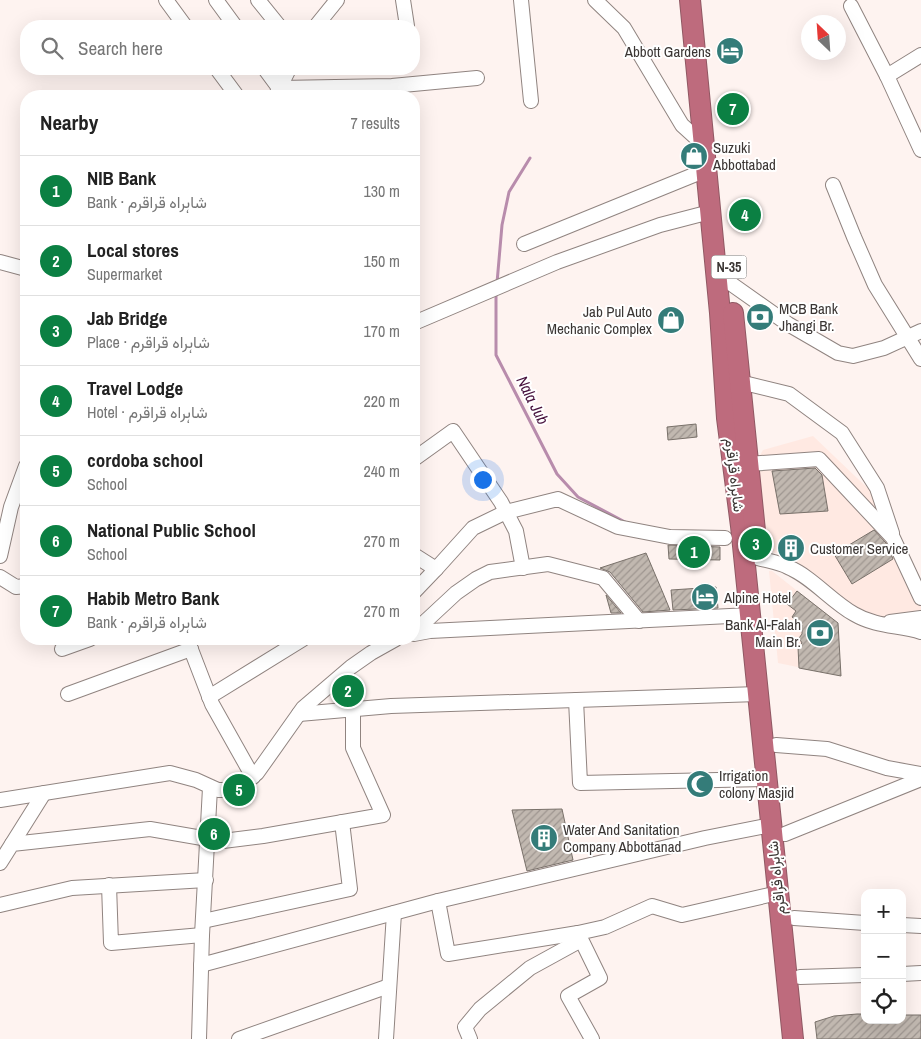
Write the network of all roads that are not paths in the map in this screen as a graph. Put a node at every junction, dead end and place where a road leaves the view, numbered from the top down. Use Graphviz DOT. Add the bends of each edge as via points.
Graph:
graph roads {
  1 [pos="166,0"];
  2 [pos="216,0"];
  3 [pos="258,0"];
  4 [pos="337,0"];
  5 [pos="403,0"];
  6 [pos="521,0"];
  7 [pos="594,0"];
  8 [pos="690,0"];
  9 [pos="704,0"];
  10 [pos="851,6"];
  11 [pos="181,20"];
  12 [pos="231,20"];
  13 [pos="274,20"];
  14 [pos="323,20"];
  15 [pos="406,20"];
  16 [pos="921,55"];
  17 [pos="221,75"];
  18 [pos="268,75"];
  19 [pos="286,75"];
  20 [pos="887,76"];
  21 [pos="477,78"];
  22 [pos="232,90"];
  23 [pos="276,90"];
  24 [pos="278,90"];
  25 [pos="315,90"];
  26 [pos="531,101"];
  27 [pos="704,145"];
  28 [pos="921,150"];
  29 [pos="706,170"];
  30 [pos="833,186"];
  31 [pos="710,212"];
  32 [pos="524,244"];
  33 [pos="0,262"];
  34 [pos="20,268"];
  35 [pos="730,283"];
  36 [pos="726,313"];
  37 [pos="420,320"];
  38 [pos="921,331"];
  39 [pos="907,338"];
  40 [pos="921,359"];
  41 [pos="740,382"];
  42 [pos="420,455"];
  43 [pos="748,464"];
  44 [pos="20,482"];
  45 [pos="506,512"];
  46 [pos="725,538"];
  47 [pos="893,538"];
  48 [pos="751,544"];
  49 [pos="0,556"];
  50 [pos="420,559"];
  51 [pos="523,568"];
  52 [pos="436,569"];
  53 [pos="0,577"];
  54 [pos="420,586"];
  55 [pos="20,587"];
  56 [pos="921,598"];
  57 [pos="750,615"];
  58 [pos="921,618"];
  59 [pos="639,621"];
  60 [pos="874,624"];
  61 [pos="420,627"];
  62 [pos="420,632"];
  63 [pos="921,632"];
  64 [pos="73,645"];
  65 [pos="187,645"];
  66 [pos="189,645"];
  67 [pos="293,645"];
  68 [pos="376,645"];
  69 [pos="62,649"];
  70 [pos="68,694"];
  71 [pos="758,694"];
  72 [pos="209,697"];
  73 [pos="576,700"];
  74 [pos="353,709"];
  75 [pos="299,714"];
  76 [pos="776,745"];
  77 [pos="921,774"];
  78 [pos="253,777"];
  79 [pos="767,779"];
  80 [pos="921,779"];
  81 [pos="210,788"];
  82 [pos="44,793"];
  83 [pos="0,800"];
  84 [pos="342,822"];
  85 [pos="778,829"];
  86 [pos="208,841"];
  87 [pos="12,844"];
  88 [pos="0,864"];
  89 [pos="206,880"];
  90 [pos="108,885"];
  91 [pos="778,893"];
  92 [pos="438,901"];
  93 [pos="0,905"];
  94 [pos="394,913"];
  95 [pos="794,918"];
  96 [pos="203,921"];
  97 [pos="861,923"];
  98 [pos="906,925"];
  99 [pos="921,926"];
  100 [pos="202,935"];
  101 [pos="580,937"];
  102 [pos="201,965"];
  103 [pos="921,973"];
  104 [pos="906,974"];
  105 [pos="861,975"];
  106 [pos="800,977"];
  107 [pos="390,986"];
  108 [pos="199,1039"];
  109 [pos="238,1039"];
  110 [pos="386,1039"];
  111 [pos="470,1039"];
  112 [pos="592,1039"];
  113 [pos="792,1039"];
  114 [pos="806,1039"];
  1 -- 11 [label="street"];
  2 -- 12 [label="street"];
  3 -- 13 [label="street"];
  4 -- 14 [label="street"];
  5 -- 15 [label="street"];
  6 -- 26 [label="street"];
  7 -- 27 [label="street" via="624,28 682,125"];
  8 -- 27 [label="highway, شاہراہ قراقرم / N-35"];
  9 -- 35 [label="highway, شاہراہ قراقرم / N-35"];
  10 -- 20 [label="street"];
  16 -- 20 [label="street"];
  17 -- 22 [label="street"];
  18 -- 23 [label="street"];
  19 -- 24 [label="street"];
  20 -- 28 [label="street"];
  21 -- 25 [label="street"];
  27 -- 29 [label="highway, شاہراہ قراقرم / N-35"];
  29 -- 31 [label="highway, شاہراہ قراقرم / N-35"];
  29 -- 32 [label="street"];
  30 -- 39 [label="street" via="875,285"];
  31 -- 36 [label="highway, شاہراہ قراقرم / N-35"];
  31 -- 37 [label="street" via="660,225 557,262"];
  33 -- 34 [label="street"];
  35 -- 36 [label="highway, شاہراہ قراقرم / N-35"];
  35 -- 39 [label="street" via="788,324 838,353 853,356"];
  36 -- 41 [label="highway, شاہراہ قراقرم / N-35"];
  36 -- 48 [label="highway, شاہراہ قراقرم / N-35" via="727,418"];
  38 -- 39 [label="street"];
  39 -- 40 [label="street"];
  41 -- 43 [label="highway, شاہراہ قراقرم / N-35"];
  41 -- 47 [label="street" via="789,394 842,433 878,488"];
  42 -- 45 [label="street" via="454,431"];
  43 -- 47 [label="street" via="819,460"];
  43 -- 48 [label="highway, شاہراہ قراقرم / N-35"];
  44 -- 49 [label="street"];
  45 -- 46 [label="street" via="558,499 618,527 670,537"];
  45 -- 51 [label="street" via="516,531"];
  45 -- 52 [label="street" via="472,528"];
  47 -- 56 [label="street"];
  48 -- 57 [label="highway, شاہراہ قراقرم / N-35"];
  48 -- 60 [label="street" via="804,576 854,615"];
  48 -- 76 [label="highway, شاہراہ قراقرم / N-35"];
  50 -- 52 [label="street"];
  51 -- 59 [label="street" via="548,564 603,578"];
  51 -- 61 [label="street" via="490,572 476,579"];
  52 -- 54 [label="street"];
  53 -- 55 [label="street"];
  57 -- 59 [label="street"];
  57 -- 71 [label="highway, شاہراہ قراقرم / N-35"];
  58 -- 60 [label="street"];
  59 -- 62 [label="street"];
  60 -- 63 [label="street"];
  64 -- 69 [label="street"];
  65 -- 70 [label="street"];
  66 -- 72 [label="street"];
  67 -- 72 [label="street"];
  68 -- 75 [label="street"];
  71 -- 73 [label="street"];
  71 -- 79 [label="highway, شاہراہ قراقرم / N-35"];
  72 -- 78 [label="street"];
  73 -- 74 [label="street"];
  73 -- 79 [label="street" via="580,783"];
  74 -- 75 [label="street"];
  74 -- 84 [label="street" via="353,748 383,815"];
  75 -- 78 [label="street"];
  76 -- 77 [label="street" via="827,749 887,768"];
  76 -- 85 [label="highway, شاہراہ قراقرم / N-35"];
  78 -- 81 [label="street" via="225,790"];
  79 -- 85 [label="highway, شاہراہ قراقرم / N-35"];
  80 -- 85 [label="street"];
  81 -- 82 [label="street" via="196,780 170,773"];
  81 -- 86 [label="street"];
  82 -- 83 [label="street"];
  82 -- 87 [label="street"];
  84 -- 86 [label="street"];
  84 -- 96 [label="street" via="350,889"];
  85 -- 91 [label="highway, شاہراہ قراقرم / N-35"];
  85 -- 92 [label="street" via="705,838"];
  85 -- 95 [label="highway, شاہراہ قراقرم / N-35"];
  86 -- 87 [label="street" via="150,829"];
  86 -- 89 [label="street"];
  87 -- 88 [label="street"];
  89 -- 90 [label="street"];
  89 -- 96 [label="street"];
  90 -- 93 [label="street" via="72,888"];
  90 -- 100 [label="street" via="111,943"];
  91 -- 101 [label="street" via="682,915 652,906"];
  91 -- 113 [label="highway, شاہراہ قراقرم / N-35"];
  92 -- 94 [label="street"];
  92 -- 101 [label="street" via="448,954"];
  94 -- 102 [label="street"];
  94 -- 107 [label="street"];
  95 -- 97 [label="street"];
  95 -- 106 [label="highway, شاہراہ قراقرم / N-35"];
  96 -- 100 [label="street"];
  98 -- 99 [label="street"];
  100 -- 102 [label="street"];
  101 -- 111 [label="street" via="530,968 480,1009 465,1027"];
  101 -- 112 [label="street" via="600,978 568,996"];
  102 -- 108 [label="street"];
  103 -- 104 [label="street"];
  105 -- 106 [label="street"];
  106 -- 114 [label="highway, شاہراہ قراقرم / N-35"];
  107 -- 109 [label="street"];
  107 -- 110 [label="street"];
}
